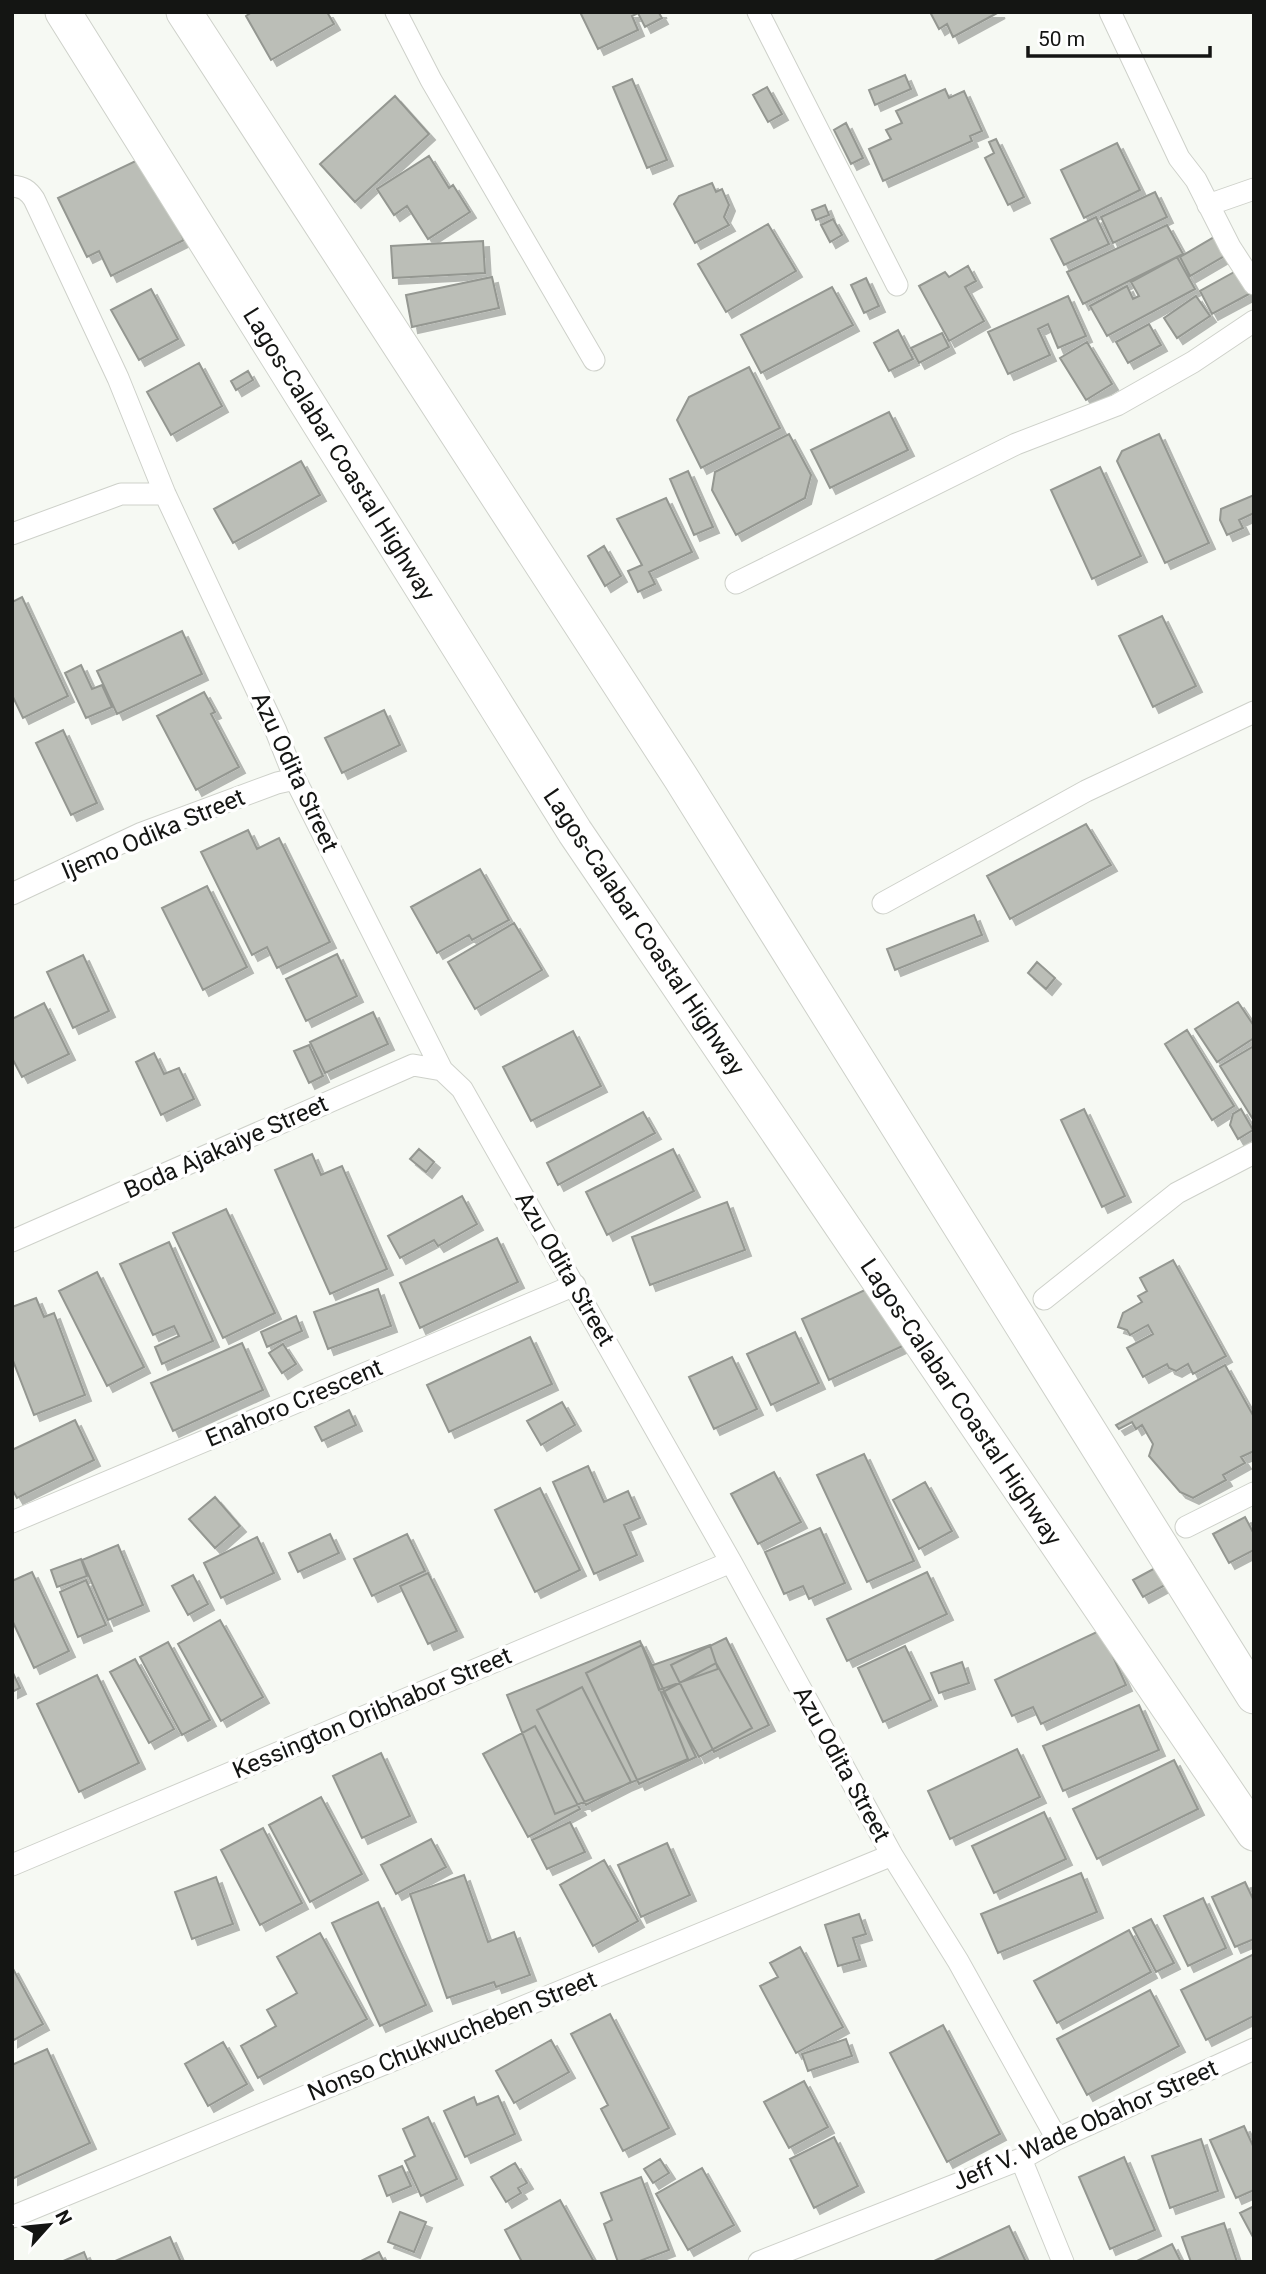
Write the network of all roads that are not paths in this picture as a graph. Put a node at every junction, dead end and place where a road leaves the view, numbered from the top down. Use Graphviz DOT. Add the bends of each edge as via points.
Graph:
graph roads {
  1 [pos="63,12"];
  2 [pos="184,12"];
  3 [pos="396,12"];
  4 [pos="758,12"];
  5 [pos="1110,12"];
  6 [pos="12,186"];
  7 [pos="1254,189"];
  8 [pos="1208,205"];
  9 [pos="1254,284"];
  10 [pos="897,285"];
  11 [pos="1254,321"];
  12 [pos="594,360"];
  13 [pos="164,494"];
  14 [pos="12,534"];
  15 [pos="736,583"];
  16 [pos="1254,712"];
  17 [pos="295,779"];
  18 [pos="12,894"];
  19 [pos="883,903"];
  20 [pos="442,1070"];
  21 [pos="1254,1153"];
  22 [pos="12,1241"];
  23 [pos="575,1285"];
  24 [pos="1044,1299"];
  25 [pos="1254,1493"];
  26 [pos="12,1522"];
  27 [pos="1186,1527"];
  28 [pos="732,1562"];
  29 [pos="1254,1696"];
  30 [pos="1254,1833"];
  31 [pos="892,1855"];
  32 [pos="12,1865"];
  33 [pos="1254,2049"];
  34 [pos="1057,2139"];
  35 [pos="1021,2159"];
  36 [pos="12,2217"];
  37 [pos="758,2262"];
  38 [pos="1063,2262"];
  1 -- 30 [label="highway, Lagos-Calabar Coastal Highway" via="575,832"];
  2 -- 29 [label="highway" via="681,778"];
  3 -- 12 [label="street"];
  4 -- 10 [label="street"];
  5 -- 8 [label="street" via="1179,158"];
  6 -- 13 [label="street, Azu Odita Street" via="21,187 34,199 118,378"];
  7 -- 8 [label="street"];
  8 -- 9 [label="street"];
  11 -- 15 [label="street" via="1117,405 1016,444"];
  13 -- 14 [label="street" via="121,494"];
  13 -- 17 [label="street, Azu Odita Street"];
  16 -- 19 [label="street" via="1086,791"];
  17 -- 18 [label="street, Ijemo Odika Street" via="142,833"];
  17 -- 20 [label="street, Azu Odita Street"];
  20 -- 22 [label="street, Boda Ajakaiye Street" via="413,1065"];
  20 -- 23 [label="street, Azu Odita Street" via="462,1089"];
  21 -- 24 [label="street" via="1177,1193"];
  23 -- 26 [label="street, Enahoro Crescent"];
  23 -- 28 [label="street, Azu Odita Street"];
  25 -- 27 [label="street"];
  28 -- 31 [label="street, Azu Odita Street"];
  28 -- 32 [label="street, Kessington Oribhabor Street"];
  31 -- 34 [label="street, Azu Odita Street" via="958,1961"];
  31 -- 36 [label="street, Nonso Chukwucheben Street"];
  33 -- 34 [label="street, Jeff V. Wade Obahor Street"];
  34 -- 35 [label="street, Jeff V. Wade Obahor Street"];
  35 -- 37 [label="street, Jeff V. Wade Obahor Street"];
  35 -- 38 [label="street"];
}
